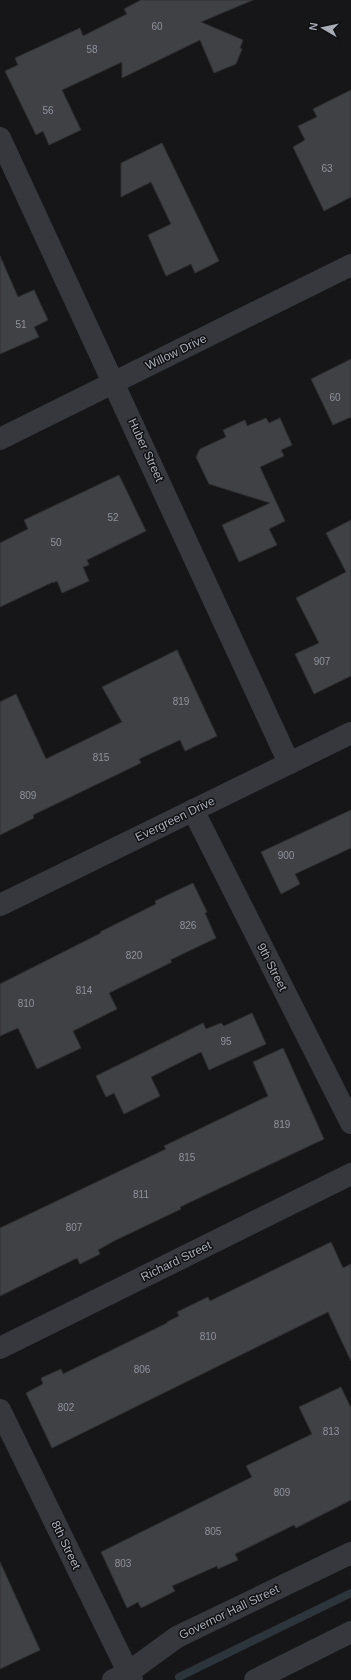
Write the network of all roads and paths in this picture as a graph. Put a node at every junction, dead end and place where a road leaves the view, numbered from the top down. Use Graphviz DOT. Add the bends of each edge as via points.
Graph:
graph roads {
  1 [pos="0,138"];
  2 [pos="351,265"];
  3 [pos="115,382"];
  4 [pos="0,438"];
  5 [pos="351,733"];
  6 [pos="289,763"];
  7 [pos="193,810"];
  8 [pos="0,905"];
  9 [pos="351,1123"];
  10 [pos="351,1174"];
  11 [pos="0,1348"];
  12 [pos="0,1410"];
  13 [pos="351,1553"];
  14 [pos="351,1632"];
  15 [pos="125,1677"];
  16 [pos="255,1680"];
  1 -- 3 [label="street, Huber Street"];
  2 -- 3 [label="street, Willow Drive"];
  3 -- 4 [label="street, Willow Drive"];
  3 -- 6 [label="street, Huber Street"];
  5 -- 6 [label="street, Evergreen Drive"];
  6 -- 7 [label="street, Evergreen Drive"];
  7 -- 8 [label="street, Evergreen Drive"];
  7 -- 9 [label="street, 9th Street"];
  10 -- 11 [label="street, Richard Street"];
  12 -- 15 [label="street, 8th Street"];
  13 -- 15 [label="street, Governor Hall Street" via="177,1637"];
  14 -- 16 [label="street"];
}
